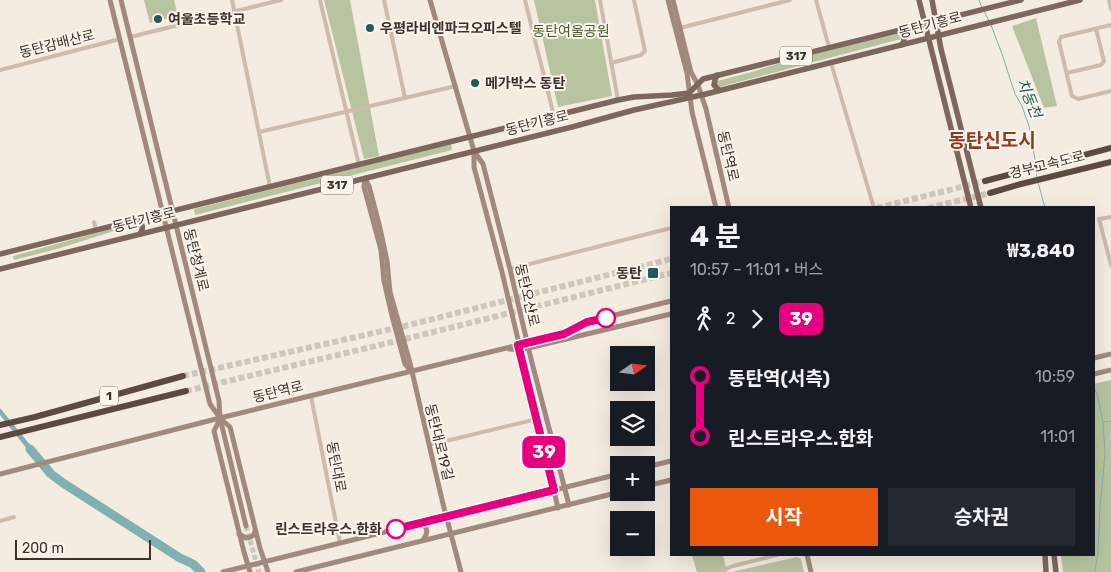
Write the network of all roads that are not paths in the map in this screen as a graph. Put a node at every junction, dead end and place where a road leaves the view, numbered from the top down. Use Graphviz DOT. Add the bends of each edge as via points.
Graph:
graph roads {
  1 [pos="110,0"];
  2 [pos="120,0"];
  3 [pos="232,0"];
  4 [pos="281,0"];
  5 [pos="320,0"];
  6 [pos="384,0"];
  7 [pos="430,0"];
  8 [pos="526,0"];
  9 [pos="600,0"];
  10 [pos="634,0"];
  11 [pos="668,0"];
  12 [pos="673,0"];
  13 [pos="790,0"];
  14 [pos="816,0"];
  15 [pos="920,0"];
  16 [pos="932,0"];
  17 [pos="1020,0"];
  18 [pos="1080,0"];
  19 [pos="1109,0"];
  20 [pos="1111,9"];
  21 [pos="234,12"];
  22 [pos="936,21"];
  23 [pos="925,24"];
  24 [pos="1111,25"];
  25 [pos="680,28"];
  26 [pos="1096,29"];
  27 [pos="897,30"];
  28 [pos="939,36"];
  29 [pos="130,37"];
  30 [pos="929,38"];
  31 [pos="120,39"];
  32 [pos="901,45"];
  33 [pos="830,47"];
  34 [pos="611,63"];
  35 [pos="831,63"];
  36 [pos="0,70"];
  37 [pos="1067,73"];
  38 [pos="717,75"];
  39 [pos="698,85"];
  40 [pos="456,86"];
  41 [pos="719,90"];
  42 [pos="1111,91"];
  43 [pos="689,95"];
  44 [pos="701,95"];
  45 [pos="405,98"];
  46 [pos="618,100"];
  47 [pos="347,111"];
  48 [pos="554,116"];
  49 [pos="259,132"];
  50 [pos="470,137"];
  51 [pos="1111,148"];
  52 [pos="474,151"];
  53 [pos="1111,162"];
  54 [pos="359,165"];
  55 [pos="365,178"];
  56 [pos="985,181"];
  57 [pos="270,187"];
  58 [pos="990,193"];
  59 [pos="716,206"];
  60 [pos="729,206"];
  61 [pos="873,206"];
  62 [pos="970,206"];
  63 [pos="980,206"];
  64 [pos="172,211"];
  65 [pos="163,213"];
  66 [pos="1111,217"];
  67 [pos="136,220"];
  68 [pos="94,222"];
  69 [pos="176,225"];
  70 [pos="167,228"];
  71 [pos="670,228"];
  72 [pos="96,230"];
  73 [pos="140,234"];
  74 [pos="1109,249"];
  75 [pos="0,254"];
  76 [pos="1111,265"];
  77 [pos="0,268"];
  78 [pos="510,269"];
  79 [pos="670,301"];
  80 [pos="670,314"];
  81 [pos="528,346"];
  82 [pos="519,348"];
  83 [pos="1111,354"];
  84 [pos="1095,358"];
  85 [pos="1111,370"];
  86 [pos="411,372"];
  87 [pos="1095,374"];
  88 [pos="183,376"];
  89 [pos="186,391"];
  90 [pos="311,396"];
  91 [pos="220,418"];
  92 [pos="537,419"];
  93 [pos="0,425"];
  94 [pos="0,437"];
  95 [pos="429,445"];
  96 [pos="670,461"];
  97 [pos="558,464"];
  98 [pos="655,465"];
  99 [pos="548,466"];
  100 [pos="0,474"];
  101 [pos="610,476"];
  102 [pos="670,480"];
  103 [pos="655,484"];
  104 [pos="565,487"];
  105 [pos="554,490"];
  106 [pos="610,495"];
  107 [pos="569,505"];
  108 [pos="558,508"];
  109 [pos="14,517"];
  110 [pos="446,517"];
  111 [pos="0,520"];
  112 [pos="423,522"];
  113 [pos="246,526"];
  114 [pos="255,528"];
  115 [pos="450,533"];
  116 [pos="239,534"];
  117 [pos="423,540"];
  118 [pos="340,543"];
  119 [pos="773,556"];
  120 [pos="807,556"];
  121 [pos="1045,556"];
  122 [pos="1054,556"];
  123 [pos="264,562"];
  124 [pos="249,569"];
  125 [pos="224,572"];
  126 [pos="268,572"];
  127 [pos="296,572"];
  128 [pos="461,572"];
  129 [pos="717,572"];
  130 [pos="811,572"];
  131 [pos="1046,572"];
  132 [pos="1056,572"];
  1 -- 31 [label="street"];
  2 -- 29 [label="street, 동탄청계로"];
  3 -- 21 [label="street"];
  4 -- 21 [label="street"];
  5 -- 47 [label="street"];
  6 -- 45 [label="street"];
  7 -- 40 [label="street, 동탄오산로"];
  8 -- 48 [label="street"];
  9 -- 34 [label="street"];
  10 -- 34 [label="street" via="645,51"];
  11 -- 43 [label="street, 동탄역로" via="687,73"];
  12 -- 25 [label="street, 동탄역로"];
  13 -- 25 [label="street"];
  14 -- 33 [label="street"];
  15 -- 23 [label="main road"];
  16 -- 22 [label="main road"];
  17 -- 22 [label="main road, 동탄기흥로 / 317"];
  18 -- 28 [label="main road, 동탄기흥로 / 317"];
  19 -- 20 [label="street"];
  21 -- 29 [label="street"];
  21 -- 49 [label="street"];
  22 -- 23 [label="main road, 동탄기흥로 / 317"];
  22 -- 28 [label="main road"];
  23 -- 27 [label="main road, 동탄기흥로 / 317"];
  23 -- 30 [label="main road"];
  24 -- 26 [label="street"];
  25 -- 39 [label="street, 동탄역로" via="691,72"];
  26 -- 37 [label="street" via="1104,60 1102,65"];
  26 -- 37 [label="street" via="1061,37 1059,42"];
  27 -- 32 [label="main road" via="904,38"];
  27 -- 33 [label="main road, 동탄기흥로 / 317"];
  28 -- 30 [label="main road, 동탄기흥로 / 317"];
  28 -- 63 [label="main road"];
  29 -- 64 [label="street, 동탄청계로"];
  30 -- 32 [label="main road, 동탄기흥로 / 317"];
  30 -- 62 [label="main road"];
  31 -- 36 [label="street, 동탄감배산로"];
  31 -- 65 [label="street"];
  32 -- 35 [label="main road, 동탄기흥로 / 317"];
  33 -- 38 [label="main road, 동탄기흥로 / 317"];
  34 -- 46 [label="street"];
  35 -- 41 [label="main road, 동탄기흥로 / 317"];
  35 -- 61 [label="street"];
  37 -- 42 [label="street" via="1072,96 1078,99"];
  38 -- 39 [label="main road, 동탄기흥로 / 317" via="703,79"];
  38 -- 41 [label="main road" via="714,85"];
  39 -- 43 [label="main road, 동탄기흥로 / 317"];
  39 -- 44 [label="street, 동탄역로"];
  40 -- 45 [label="street"];
  40 -- 50 [label="street, 동탄오산로"];
  41 -- 44 [label="main road, 동탄기흥로 / 317"];
  43 -- 44 [label="main road, 동탄기흥로 / 317"];
  43 -- 46 [label="main road, 동탄기흥로 / 317"];
  43 -- 52 [label="main road, 동탄기흥로 / 317"];
  43 -- 59 [label="street, 동탄역로"];
  44 -- 60 [label="street, 동탄역로"];
  45 -- 47 [label="street"];
  46 -- 48 [label="main road, 동탄기흥로 / 317"];
  47 -- 49 [label="street"];
  47 -- 54 [label="street"];
  48 -- 50 [label="main road, 동탄기흥로 / 317"];
  49 -- 57 [label="street"];
  50 -- 52 [label="street, 동탄오산로"];
  50 -- 54 [label="main road, 동탄기흥로 / 317"];
  51 -- 56 [label="highway, 경부고속도로"];
  52 -- 55 [label="main road, 동탄기흥로 / 317"];
  52 -- 78 [label="street, 동탄오산로" via="483,164"];
  52 -- 82 [label="street, 동탄오산로" via="474,166"];
  53 -- 58 [label="highway, 경부고속도로"];
  54 -- 57 [label="main road, 동탄기흥로 / 317"];
  55 -- 69 [label="main road, 동탄기흥로 / 317"];
  55 -- 86 [label="street, 동탄대로19길" via="364,187 381,250 392,316 405,364"];
  57 -- 64 [label="main road, 동탄기흥로 / 317"];
  64 -- 65 [label="main road, 동탄기흥로 / 317"];
  64 -- 69 [label="street, 동탄청계로"];
  65 -- 67 [label="main road, 동탄기흥로 / 317"];
  65 -- 70 [label="street"];
  66 -- 74 [label="street" via="1099,219"];
  67 -- 72 [label="main road, 동탄기흥로 / 317"];
  67 -- 73 [label="main road" via="143,226"];
  68 -- 72 [label="street"];
  69 -- 70 [label="main road, 동탄기흥로 / 317"];
  69 -- 91 [label="street, 동탄청계로" via="219,401"];
  70 -- 73 [label="main road, 동탄기흥로 / 317"];
  70 -- 91 [label="street" via="210,404"];
  71 -- 78 [label="street"];
  72 -- 75 [label="main road, 동탄기흥로 / 317"];
  73 -- 77 [label="main road, 동탄기흥로 / 317"];
  74 -- 76 [label="street"];
  78 -- 81 [label="street, 동탄오산로"];
  79 -- 81 [label="street, 동탄역로" via="587,322"];
  80 -- 81 [label="street, 동탄역로"];
  81 -- 82 [label="street, 동탄역로"];
  81 -- 97 [label="street, 동탄오산로"];
  82 -- 86 [label="street, 동탄역로" via="507,348"];
  82 -- 92 [label="street, 동탄오산로"];
  83 -- 84 [label="street"];
  85 -- 87 [label="street"];
  86 -- 90 [label="street, 동탄역로"];
  86 -- 95 [label="street, 동탄대로19길"];
  88 -- 93 [label="highway, 1"];
  89 -- 94 [label="highway, 1"];
  90 -- 91 [label="street, 동탄역로"];
  90 -- 118 [label="street, 동탄대로"];
  91 -- 100 [label="street, 동탄역로"];
  91 -- 113 [label="street, 동탄청계로"];
  91 -- 114 [label="street" via="230,427"];
  91 -- 116 [label="street" via="214,431"];
  92 -- 95 [label="street"];
  92 -- 99 [label="street, 동탄오산로"];
  95 -- 110 [label="street, 동탄대로19길"];
  96 -- 98 [label="street"];
  97 -- 99 [label="street" via="552,468"];
  97 -- 104 [label="street, 동탄오산로"];
  99 -- 105 [label="street, 동탄오산로"];
  101 -- 104 [label="street"];
  102 -- 103 [label="street"];
  104 -- 105 [label="street"];
  104 -- 107 [label="street, 동탄오산로"];
  105 -- 108 [label="street, 동탄오산로"];
  105 -- 110 [label="street"];
  106 -- 107 [label="street"];
  107 -- 108 [label="street"];
  108 -- 115 [label="street"];
  109 -- 111 [label="street"];
  110 -- 112 [label="street"];
  110 -- 115 [label="street, 동탄대로19길"];
  112 -- 117 [label="street" via="427,529"];
  112 -- 118 [label="street"];
  114 -- 116 [label="street" via="252,538"];
  114 -- 123 [label="street"];
  115 -- 117 [label="street"];
  115 -- 128 [label="street, 동탄대로19길"];
  116 -- 124 [label="street"];
  117 -- 127 [label="street"];
  118 -- 123 [label="street"];
  119 -- 129 [label="street"];
  120 -- 130 [label="street"];
  121 -- 131 [label="main road"];
  122 -- 132 [label="main road"];
  123 -- 124 [label="street"];
  123 -- 126 [label="street"];
  124 -- 125 [label="street"];
}
